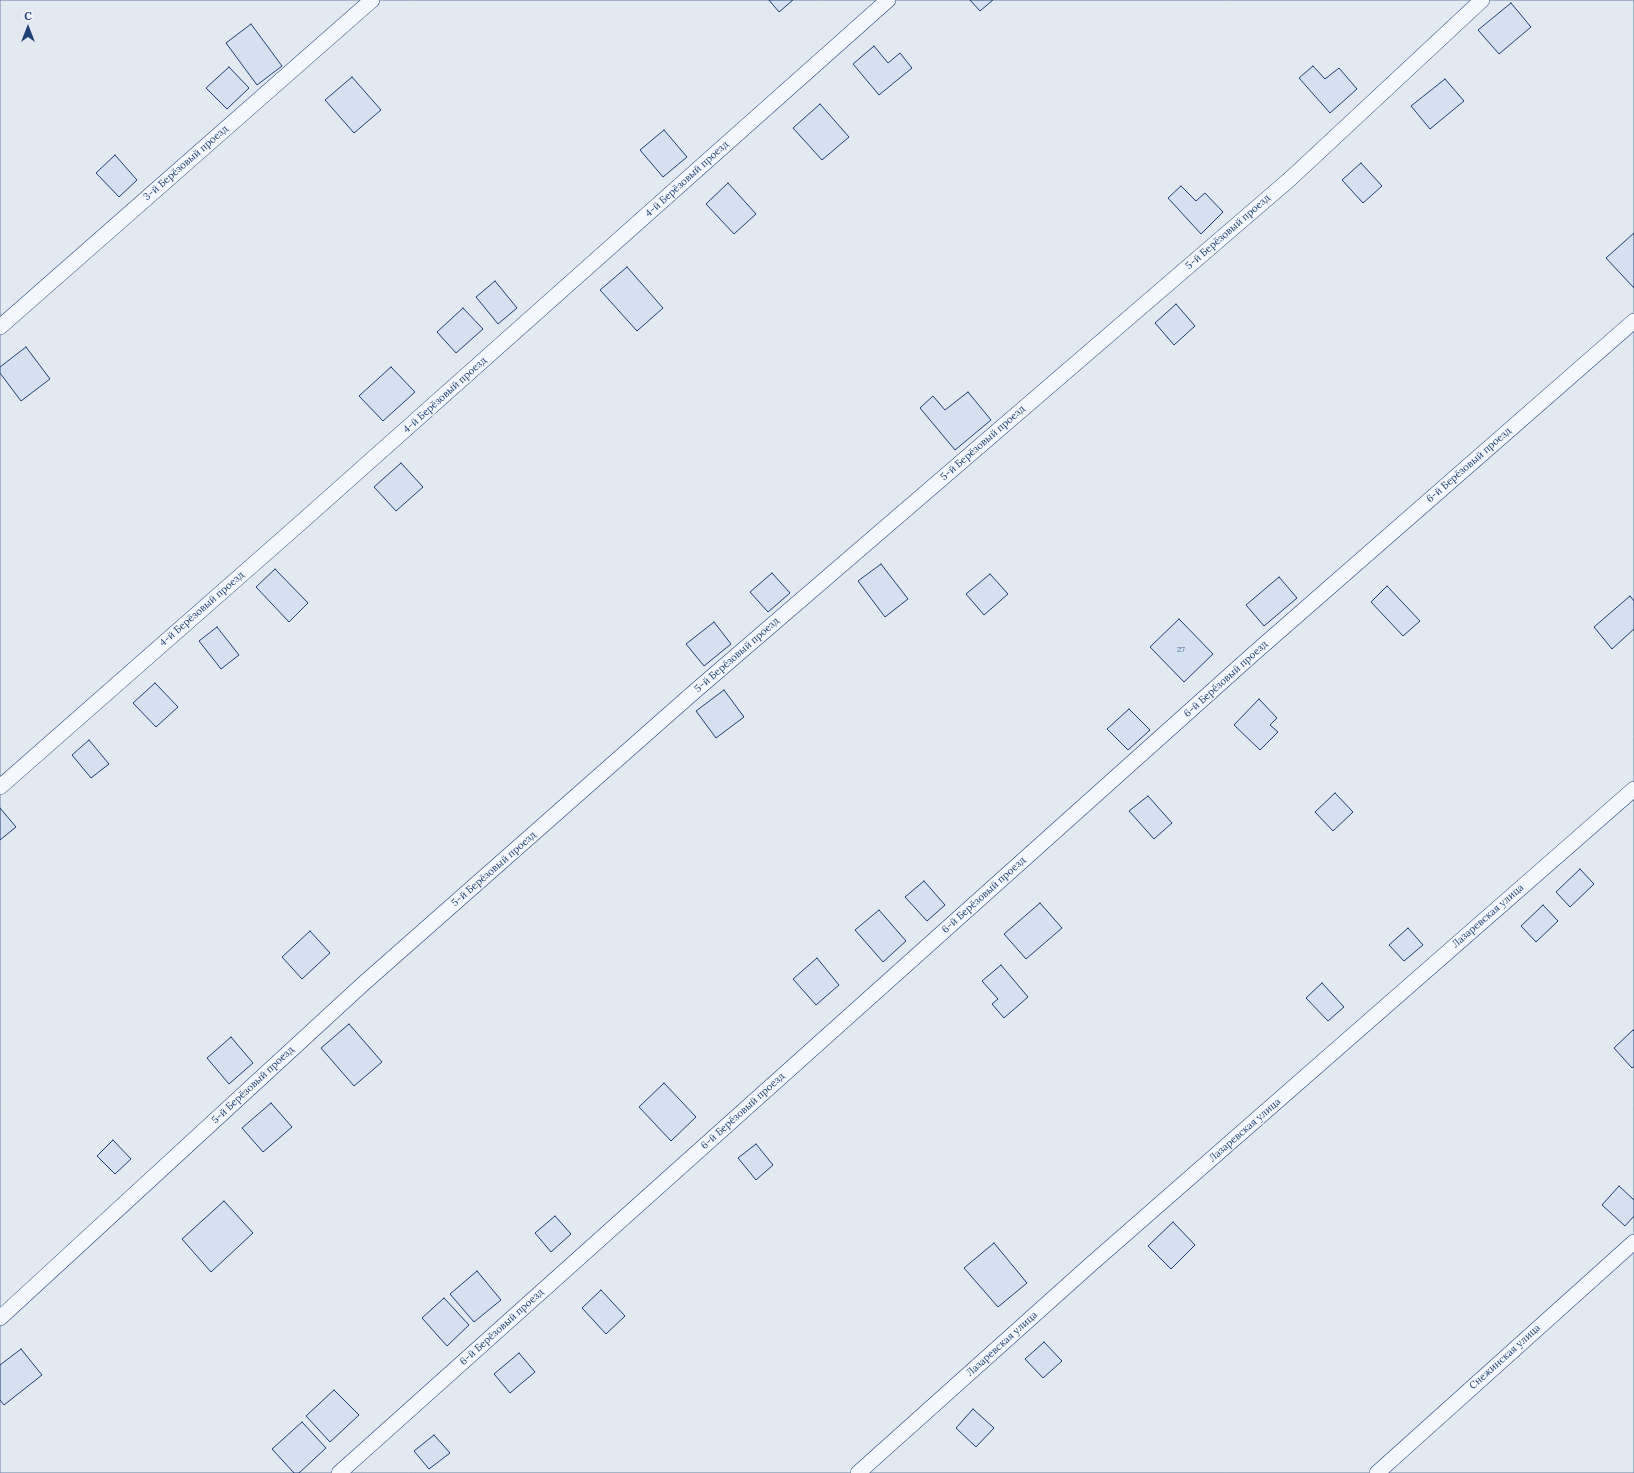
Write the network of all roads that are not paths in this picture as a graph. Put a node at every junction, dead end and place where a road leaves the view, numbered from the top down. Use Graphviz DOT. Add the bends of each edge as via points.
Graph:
graph roads {
  1 [pos="372,0"];
  2 [pos="888,0"];
  3 [pos="1482,0"];
  4 [pos="1634,321"];
  5 [pos="0,327"];
  6 [pos="0,787"];
  7 [pos="1634,789"];
  8 [pos="1634,1242"];
  9 [pos="0,1318"];
  10 [pos="339,1473"];
  11 [pos="858,1473"];
  12 [pos="1377,1473"];
  1 -- 5 [label="lane, 3-й Берёзовый проезд"];
  2 -- 6 [label="lane, 4-й Берёзовый проезд"];
  3 -- 9 [label="lane, 5-й Берёзовый проезд" via="1290,178 694,692 369,979"];
  4 -- 10 [label="lane, 6-й Берёзовый проезд" via="1245,662"];
  7 -- 11 [label="lane, Лазаревская улица" via="1095,1261"];
  8 -- 12 [label="lane, Снежинская улица"];
}
